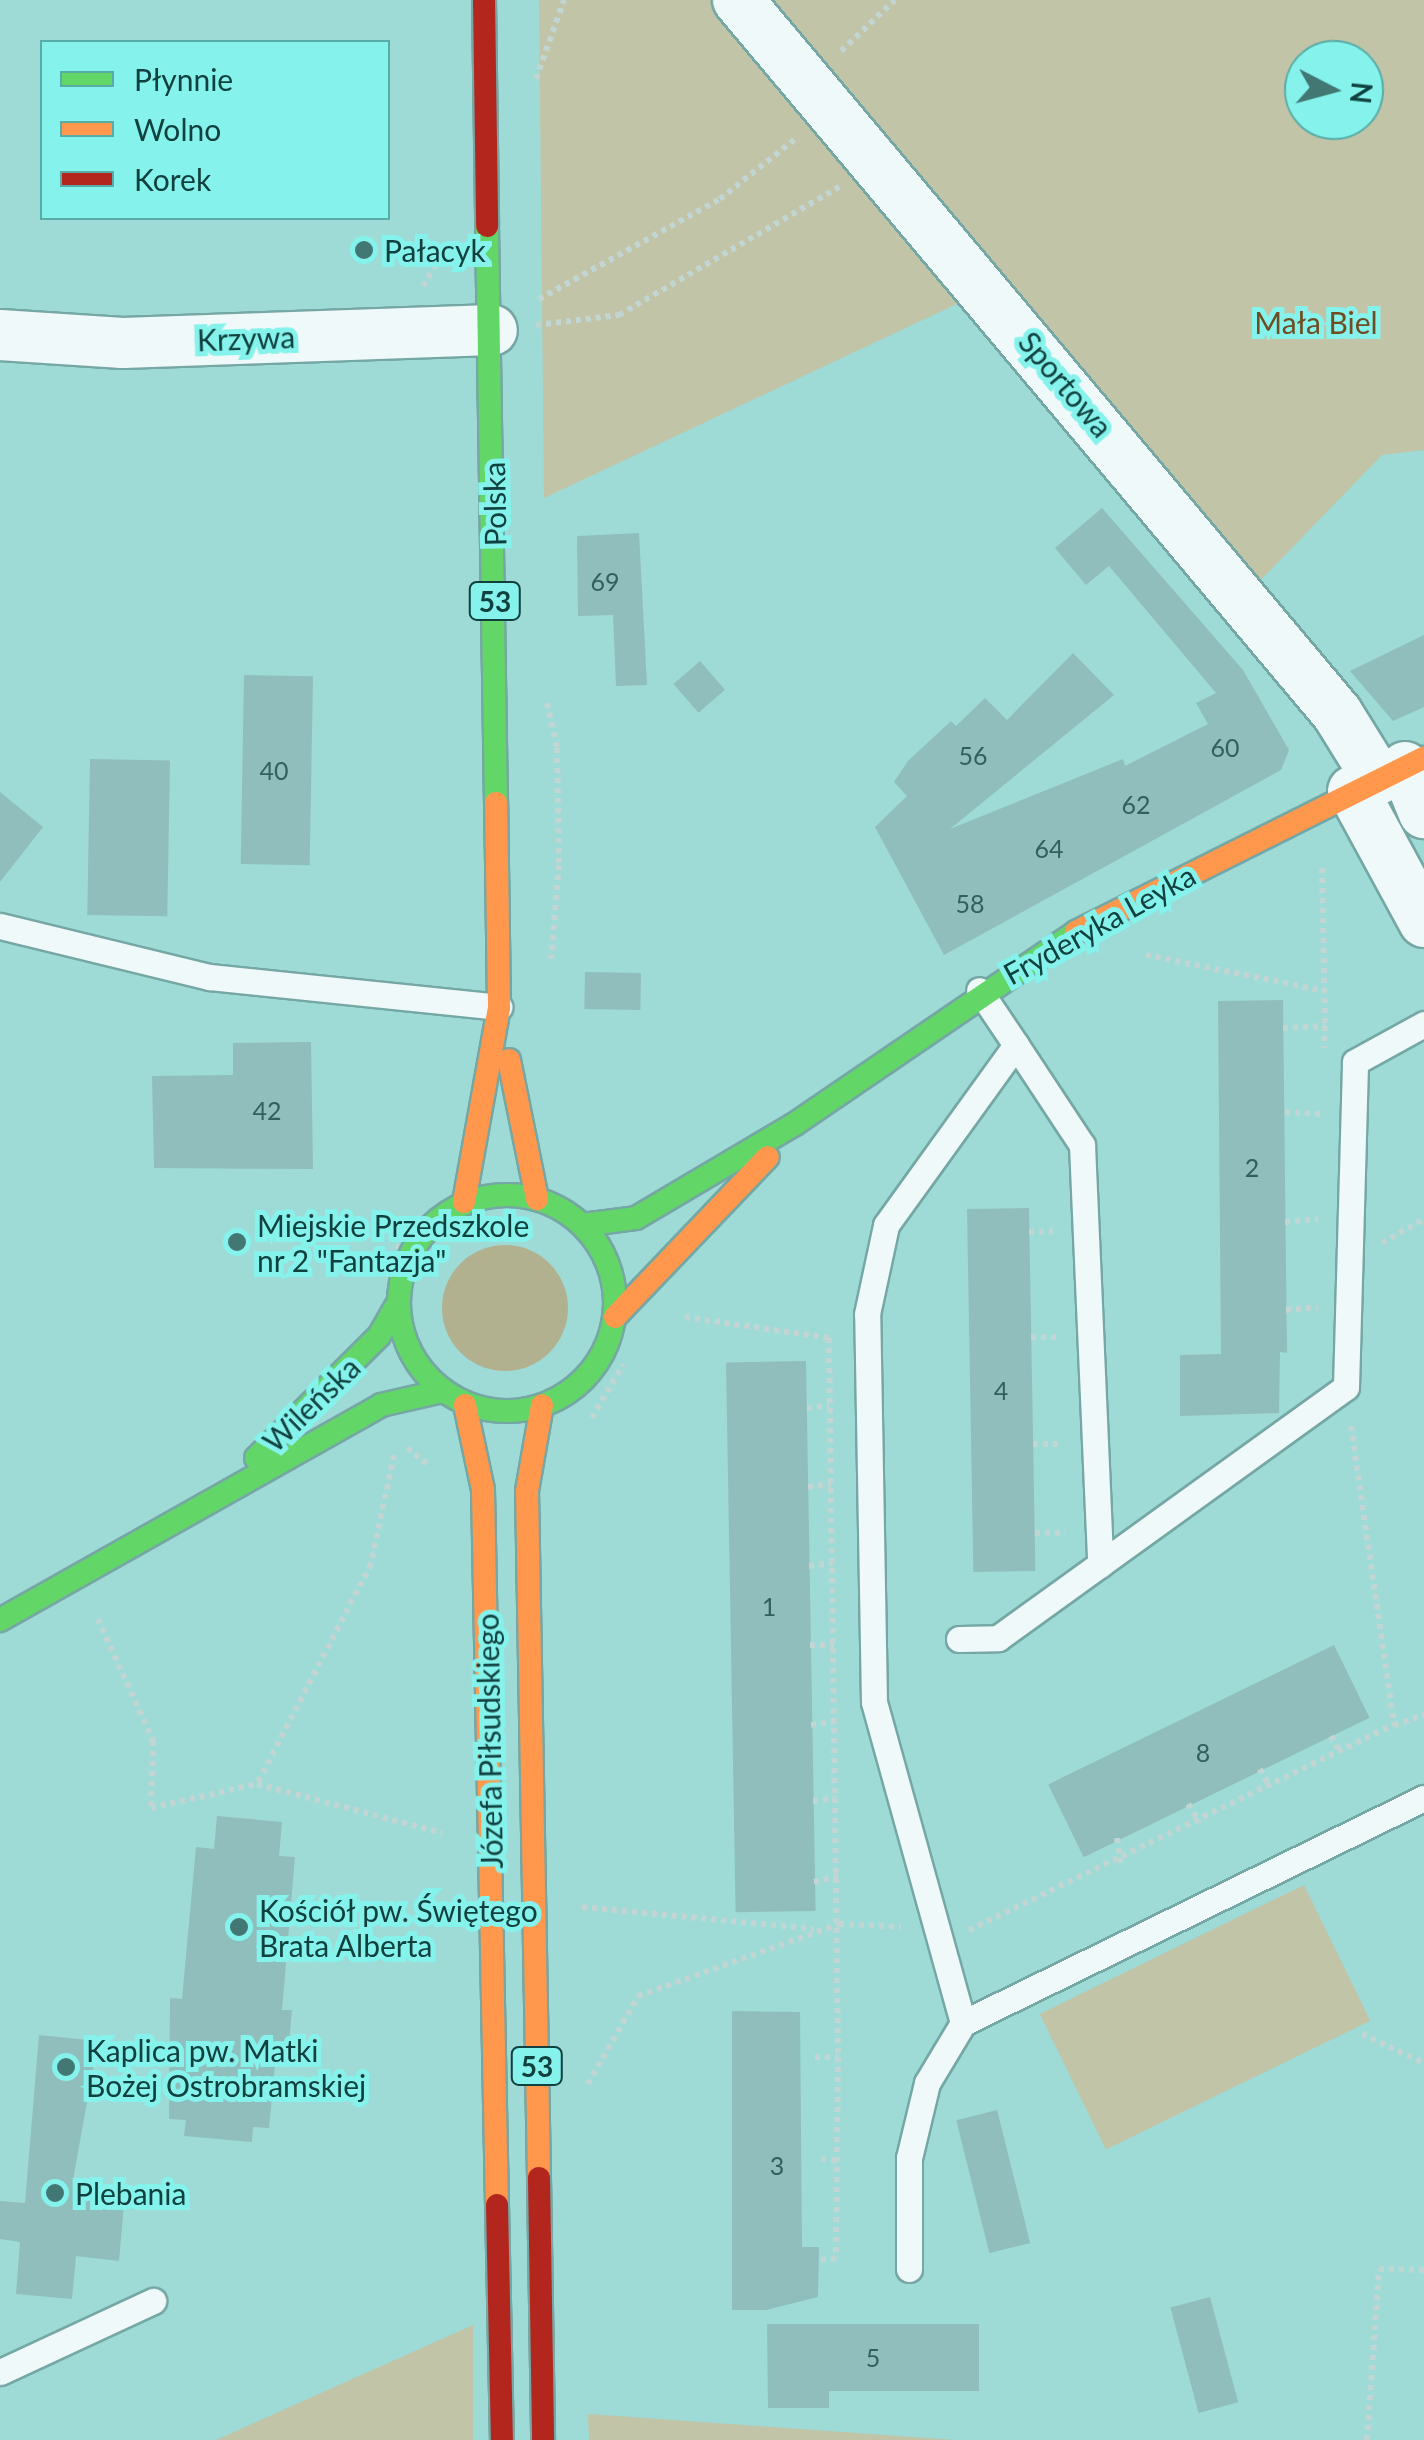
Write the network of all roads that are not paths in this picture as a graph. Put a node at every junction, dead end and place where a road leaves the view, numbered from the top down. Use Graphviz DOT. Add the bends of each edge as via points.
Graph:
graph roads {
  1 [pos="484,0"];
  2 [pos="738,0"];
  3 [pos="517,320"];
  4 [pos="0,336"];
  5 [pos="1390,774"];
  6 [pos="1424,812"];
  7 [pos="1424,922"];
  8 [pos="0,926"];
  9 [pos="979,990"];
  10 [pos="500,1008"];
  11 [pos="1424,1024"];
  12 [pos="1016,1045"];
  13 [pos="795,1124"];
  14 [pos="537,1200"];
  15 [pos="464,1202"];
  16 [pos="582,1224"];
  17 [pos="398,1303"];
  18 [pos="615,1317"];
  19 [pos="442,1390"];
  20 [pos="465,1405"];
  21 [pos="542,1406"];
  22 [pos="217,1501"];
  23 [pos="1100,1565"];
  24 [pos="0,1620"];
  25 [pos="959,1640"];
  26 [pos="1424,1798"];
  27 [pos="963,2023"];
  28 [pos="909,2270"];
  29 [pos="153,2301"];
  30 [pos="0,2372"];
  31 [pos="502,2440"];
  32 [pos="543,2440"];
  1 -- 3 [label="main road, Polska / 53"];
  2 -- 5 [label="street, Sportowa"];
  3 -- 4 [label="street, Krzywa" via="123,343"];
  3 -- 10 [label="main road, Polska / 53"];
  5 -- 6 [label="street"];
  5 -- 7 [label="street"];
  5 -- 9 [label="main road, Fryderyka Leyka"];
  8 -- 10 [label="lane" via="210,976"];
  9 -- 12 [label="lane"];
  9 -- 13 [label="main road, Fryderyka Leyka"];
  10 -- 14 [label="main road, Polska / 53"];
  10 -- 15 [label="main road, Polska / 53"];
  11 -- 23 [label="lane" via="1355,1062 1346,1387"];
  12 -- 23 [label="lane" via="1082,1145"];
  12 -- 27 [label="lane" via="886,1226 868,1314 874,1702"];
  13 -- 16 [label="main road, Fryderyka Leyka" via="636,1218"];
  13 -- 18 [label="main road, Fryderyka Leyka"];
  14 -- 15 [label="main road"];
  14 -- 16 [label="main road"];
  15 -- 17 [label="main road" via="414,1246"];
  16 -- 18 [label="main road" via="610,1267"];
  17 -- 19 [label="main road" via="410,1352"];
  17 -- 22 [label="main road, Wileńska" via="379,1336"];
  18 -- 21 [label="main road" via="586,1377"];
  19 -- 20 [label="main road"];
  19 -- 22 [label="main road, Wileńska" via="381,1405"];
  20 -- 21 [label="main road"];
  20 -- 31 [label="main road, Józefa Piłsudskiego / 53" via="483,1490"];
  21 -- 32 [label="main road, Józefa Piłsudskiego / 53" via="527,1491"];
  22 -- 24 [label="main road, Wileńska"];
  23 -- 25 [label="lane" via="998,1638"];
  26 -- 27 [label="lane"];
  27 -- 28 [label="lane" via="927,2083 910,2158"];
  29 -- 30 [label="lane"];
}
